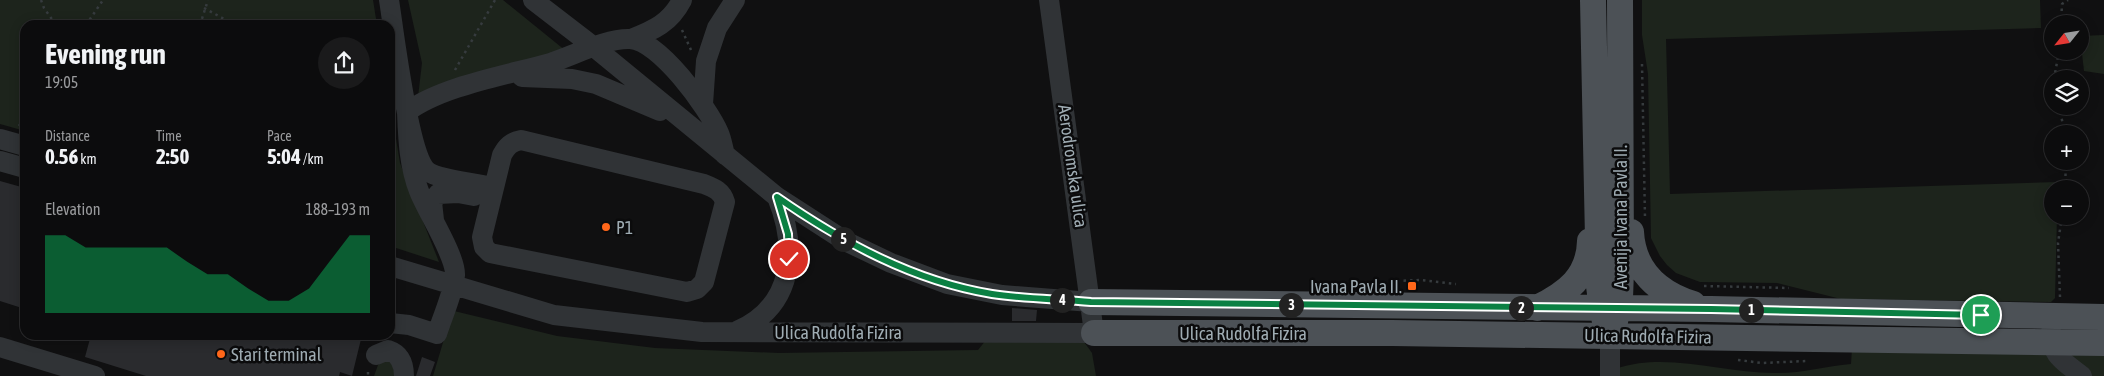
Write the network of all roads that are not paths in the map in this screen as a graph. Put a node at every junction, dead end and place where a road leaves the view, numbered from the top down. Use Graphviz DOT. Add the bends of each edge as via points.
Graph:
graph roads {
  1 [pos="389,0"];
  2 [pos="533,0"];
  3 [pos="682,0"];
  4 [pos="735,0"];
  5 [pos="1049,0"];
  6 [pos="1593,0"];
  7 [pos="1620,0"];
  8 [pos="392,20"];
  9 [pos="395,37"];
  10 [pos="631,39"];
  11 [pos="594,47"];
  12 [pos="495,77"];
  13 [pos="703,104"];
  14 [pos="407,112"];
  15 [pos="684,122"];
  16 [pos="725,155"];
  17 [pos="0,161"];
  18 [pos="20,167"];
  19 [pos="1620,176"];
  20 [pos="494,187"];
  21 [pos="1597,191"];
  22 [pos="777,197"];
  23 [pos="434,221"];
  24 [pos="396,270"];
  25 [pos="453,284"];
  26 [pos="1091,302"];
  27 [pos="2056,307"];
  28 [pos="1537,308"];
  29 [pos="1610,308"];
  30 [pos="1711,309"];
  31 [pos="2104,317"];
  32 [pos="395,324"];
  33 [pos="735,331"];
  34 [pos="1094,333"];
  35 [pos="1610,336"];
  36 [pos="2051,342"];
  37 [pos="2104,343"];
  38 [pos="0,347"];
  39 [pos="370,368"];
  40 [pos="95,376"];
  41 [pos="404,376"];
  42 [pos="1610,376"];
  43 [pos="2082,376"];
  1 -- 8 [label="street"];
  2 -- 11 [label="street, Ulica Rudolfa Fizira"];
  3 -- 10 [label="street" via="663,24"];
  4 -- 13 [label="street" via="717,28 706,61"];
  5 -- 26 [label="street, Aerodromska ulica"];
  6 -- 21 [label="main road, Avenija Ivana Pavla II."];
  7 -- 19 [label="main road, Avenija Ivana Pavla II."];
  9 -- 14 [label="street"];
  10 -- 11 [label="street"];
  10 -- 13 [label="street" via="663,58"];
  11 -- 12 [label="street" via="552,63"];
  11 -- 15 [label="street, Ulica Rudolfa Fizira"];
  12 -- 14 [label="street" via="421,102"];
  12 -- 15 [label="street" via="572,79 596,84"];
  13 -- 16 [label="street" via="719,134"];
  14 -- 20 [label="street" via="418,154 426,170 436,176"];
  14 -- 23 [label="street" via="413,172"];
  15 -- 16 [label="street, Ulica Rudolfa Fizira"];
  16 -- 22 [label="street, Ulica Rudolfa Fizira"];
  17 -- 18 [label="street"];
  19 -- 29 [label="main road, Avenija Ivana Pavla II." via="1621,271"];
  19 -- 30 [label="main road" via="1628,205 1633,250 1644,274 1665,293"];
  20 -- 20 [label="street" via="482,237 490,253 687,292 697,290 704,282 725,202 717,189 704,184 521,140 507,146"];
  20 -- 23 [label="street" via="438,194 432,202"];
  21 -- 28 [label="main road" via="1591,212 1588,256 1582,273 1567,291"];
  21 -- 29 [label="main road, Avenija Ivana Pavla II." via="1599,286"];
  22 -- 26 [label="street, Ulica Rudolfa Fizira" via="846,241 891,263 947,284 997,294"];
  22 -- 33 [label="street" via="785,218 790,248 783,285 762,316"];
  23 -- 25 [label="street" via="454,268"];
  24 -- 25 [label="street, Ulica Rudolfa Fizira"];
  25 -- 32 [label="street" via="437,334"];
  25 -- 33 [label="street, Ulica Rudolfa Fizira" via="554,315 702,332"];
  26 -- 28 [label="main road, Ulica Rudolfa Fizira"];
  26 -- 34 [label="street, Aerodromska ulica"];
  27 -- 30 [label="main road, Ulica Rudolfa Fizira"];
  27 -- 31 [label="main road, Ulica Rudolfa Fizira"];
  27 -- 36 [label="street"];
  28 -- 29 [label="main road, Ulica Rudolfa Fizira"];
  29 -- 30 [label="main road, Ulica Rudolfa Fizira"];
  29 -- 35 [label="main road, Avenija Ivana Pavla II."];
  33 -- 34 [label="street, Ulica Rudolfa Fizira"];
  34 -- 35 [label="main road, Ulica Rudolfa Fizira"];
  35 -- 36 [label="main road, Ulica Rudolfa Fizira"];
  35 -- 42 [label="street"];
  36 -- 37 [label="main road, Ulica Rudolfa Fizira"];
  36 -- 43 [label="street" via="2057,356"];
  38 -- 40 [label="street"];
  39 -- 41 [label="street" via="388,350 395,352 403,366"];
}
